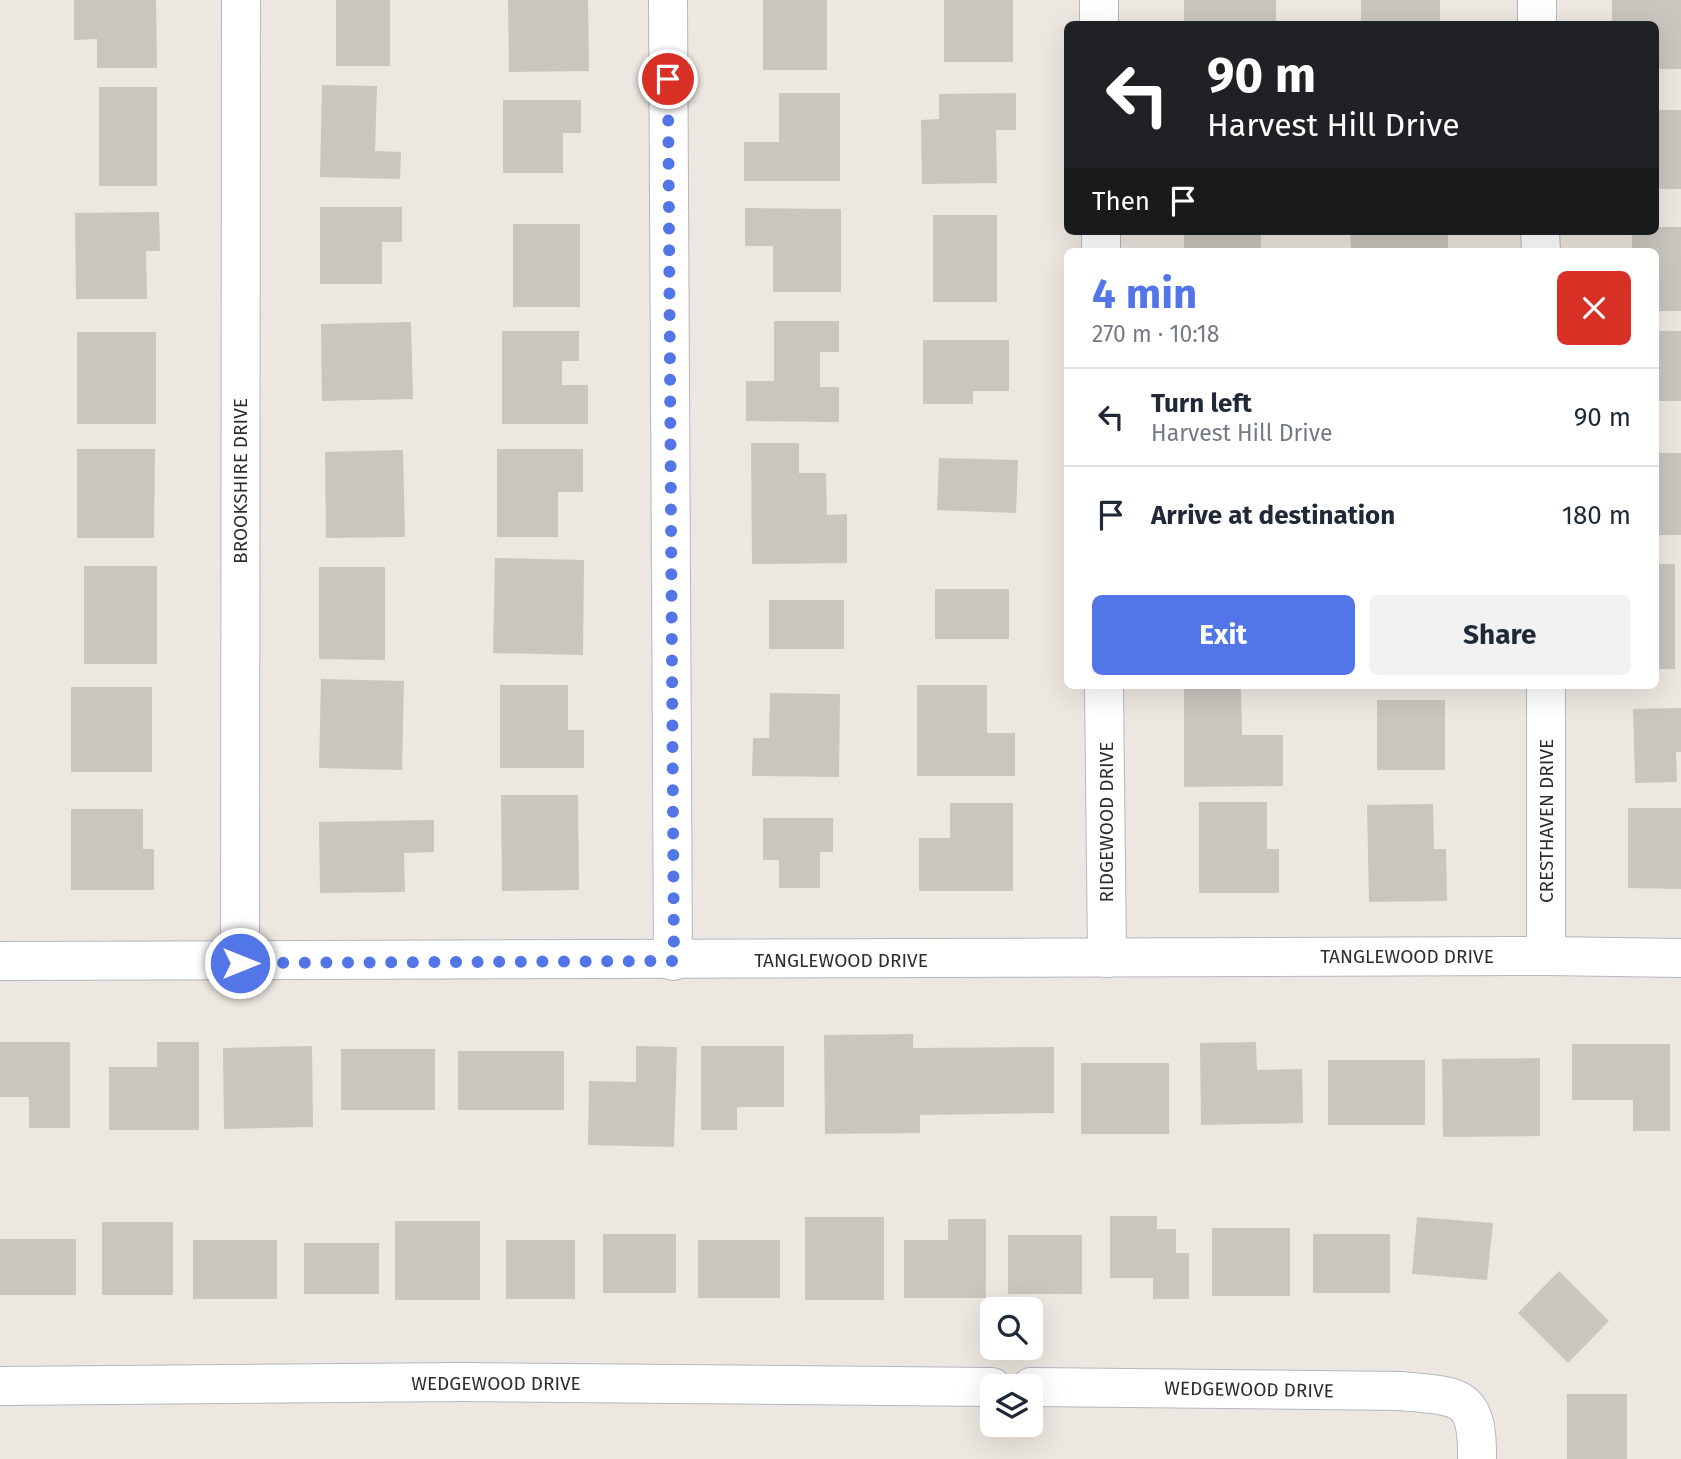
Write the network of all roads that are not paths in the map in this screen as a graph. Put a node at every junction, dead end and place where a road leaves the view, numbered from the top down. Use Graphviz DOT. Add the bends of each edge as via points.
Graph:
graph roads {
  1 [pos="241,0"];
  2 [pos="668,0"];
  3 [pos="1099,0"];
  4 [pos="1537,0"];
  5 [pos="1099,21"];
  6 [pos="1537,21"];
  7 [pos="1104,689"];
  8 [pos="1546,689"];
  9 [pos="1546,956"];
  10 [pos="1107,958"];
  11 [pos="1681,958"];
  12 [pos="0,961"];
  13 [pos="674,961"];
  14 [pos="240,963"];
  15 [pos="0,1386"];
  16 [pos="980,1387"];
  17 [pos="1043,1387"];
  18 [pos="1477,1459"];
  1 -- 14 [label="street, BROOKSHIRE DRIVE"];
  2 -- 13 [label="street"];
  3 -- 5 [label="street"];
  4 -- 6 [label="street"];
  7 -- 10 [label="street, RIDGEWOOD DRIVE"];
  8 -- 9 [label="street, CRESTHAVEN DRIVE"];
  9 -- 10 [label="street, TANGLEWOOD DRIVE"];
  9 -- 11 [label="street, TANGLEWOOD DRIVE"];
  10 -- 13 [label="street, TANGLEWOOD DRIVE"];
  12 -- 14 [label="street, TANGLEWOOD DRIVE"];
  13 -- 14 [label="street, TANGLEWOOD DRIVE"];
  15 -- 16 [label="street, WEDGEWOOD DRIVE" via="463,1382"];
  17 -- 18 [label="street, WEDGEWOOD DRIVE" via="1401,1391 1455,1397 1472,1413 1478,1430"];
}
